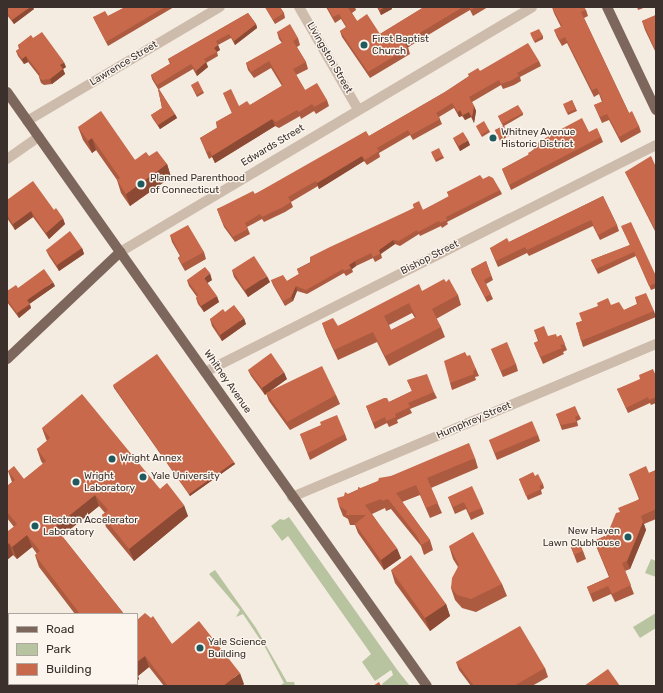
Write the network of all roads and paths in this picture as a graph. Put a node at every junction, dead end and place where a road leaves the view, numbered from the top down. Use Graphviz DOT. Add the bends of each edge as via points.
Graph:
graph roads {
  1 [pos="220,7"];
  2 [pos="299,7"];
  3 [pos="532,7"];
  4 [pos="607,7"];
  5 [pos="7,92"];
  6 [pos="358,109"];
  7 [pos="656,110"];
  8 [pos="27,121"];
  9 [pos="39,137"];
  10 [pos="656,144"];
  11 [pos="7,159"];
  12 [pos="120,252"];
  13 [pos="656,344"];
  14 [pos="7,359"];
  15 [pos="205,372"];
  16 [pos="292,497"];
  17 [pos="427,686"];
  1 -- 8 [label="street, Lawrence Street"];
  2 -- 6 [label="street, Livingston Street"];
  3 -- 6 [label="street, Edwards Street"];
  4 -- 7 [label="main road"];
  5 -- 8 [label="main road, Whitney Avenue"];
  6 -- 12 [label="street, Edwards Street"];
  8 -- 9 [label="main road, Whitney Avenue"];
  9 -- 11 [label="street"];
  9 -- 12 [label="main road, Whitney Avenue"];
  10 -- 15 [label="street, Bishop Street"];
  12 -- 14 [label="main road, Edwards Street"];
  12 -- 15 [label="main road, Whitney Avenue"];
  13 -- 16 [label="street, Humphrey Street"];
  15 -- 16 [label="main road, Whitney Avenue"];
  16 -- 17 [label="main road, Whitney Avenue"];
}
